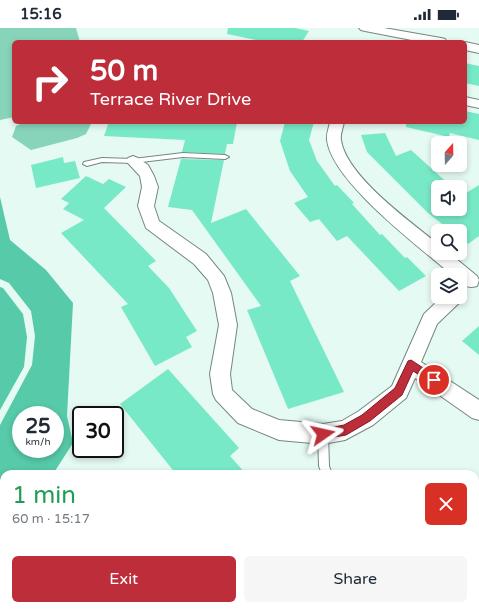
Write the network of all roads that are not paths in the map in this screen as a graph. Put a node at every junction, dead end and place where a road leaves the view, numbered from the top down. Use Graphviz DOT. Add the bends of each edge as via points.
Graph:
graph roads {
  1 [pos="365,28"];
  2 [pos="396,31"];
  3 [pos="433,40"];
  4 [pos="467,46"];
  5 [pos="479,49"];
  6 [pos="467,101"];
  7 [pos="479,104"];
  8 [pos="338,124"];
  9 [pos="226,157"];
  10 [pos="133,161"];
  11 [pos="87,164"];
  12 [pos="431,247"];
  13 [pos="445,260"];
  14 [pos="470,283"];
  15 [pos="446,304"];
  16 [pos="411,364"];
  17 [pos="479,411"];
  18 [pos="323,434"];
  19 [pos="326,470"];
  1 -- 2 [label="street"];
  2 -- 3 [label="street"];
  4 -- 5 [label="street"];
  6 -- 7 [label="street"];
  8 -- 12 [label="street" via="334,140 343,165 363,189"];
  9 -- 10 [label="lane" via="184,155"];
  10 -- 11 [label="lane" via="102,160"];
  10 -- 18 [label="street" via="147,176 150,187 146,206 152,224 200,259 215,276 222,293 228,325 220,374 223,394 245,416 279,430"];
  13 -- 14 [label="street"];
  15 -- 16 [label="street" via="430,319"];
  16 -- 17 [label="street"];
  16 -- 18 [label="street" via="399,392 346,430"];
  18 -- 19 [label="lane"];
}
